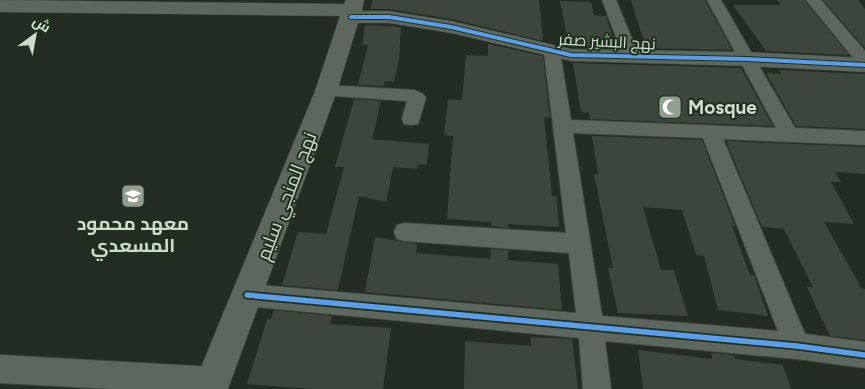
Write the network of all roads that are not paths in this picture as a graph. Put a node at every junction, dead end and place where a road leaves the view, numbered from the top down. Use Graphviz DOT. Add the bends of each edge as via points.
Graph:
graph roads {
  1 [pos="609,0"];
  2 [pos="714,0"];
  3 [pos="813,0"];
  4 [pos="223,4"];
  5 [pos="0,6"];
  6 [pos="353,9"];
  7 [pos="552,52"];
  8 [pos="631,56"];
  9 [pos="746,59"];
  10 [pos="865,63"];
  11 [pos="326,91"];
  12 [pos="410,119"];
  13 [pos="563,126"];
  14 [pos="710,131"];
  15 [pos="789,134"];
  16 [pos="865,138"];
  17 [pos="405,232"];
  18 [pos="578,244"];
  19 [pos="247,295"];
  20 [pos="591,327"];
  21 [pos="797,346"];
  22 [pos="865,355"];
  23 [pos="0,369"];
  24 [pos="211,385"];
  25 [pos="597,389"];
  1 -- 8 [label="street"];
  2 -- 9 [label="street"];
  3 -- 10 [label="street"];
  4 -- 5 [label="street, نهج البشير صفر"];
  4 -- 6 [label="street, نهج البشير صفر"];
  6 -- 7 [label="street, نهج البشير صفر"];
  6 -- 11 [label="street, نهج المنجي سليم"];
  7 -- 8 [label="street, نهج البشير صفر"];
  7 -- 13 [label="street"];
  8 -- 9 [label="street, نهج البشير صفر"];
  9 -- 10 [label="street, نهج البشير صفر"];
  9 -- 15 [label="street"];
  11 -- 12 [label="street" via="414,96 417,98"];
  11 -- 19 [label="street, نهج المنجي سليم"];
  13 -- 14 [label="street"];
  13 -- 18 [label="street"];
  14 -- 15 [label="street"];
  14 -- 21 [label="street"];
  15 -- 16 [label="street"];
  17 -- 18 [label="street"];
  18 -- 20 [label="street"];
  19 -- 20 [label="street"];
  19 -- 24 [label="street, نهج المنجي سليم"];
  20 -- 21 [label="street"];
  20 -- 25 [label="street"];
  21 -- 22 [label="street"];
  23 -- 24 [label="street"];
}
